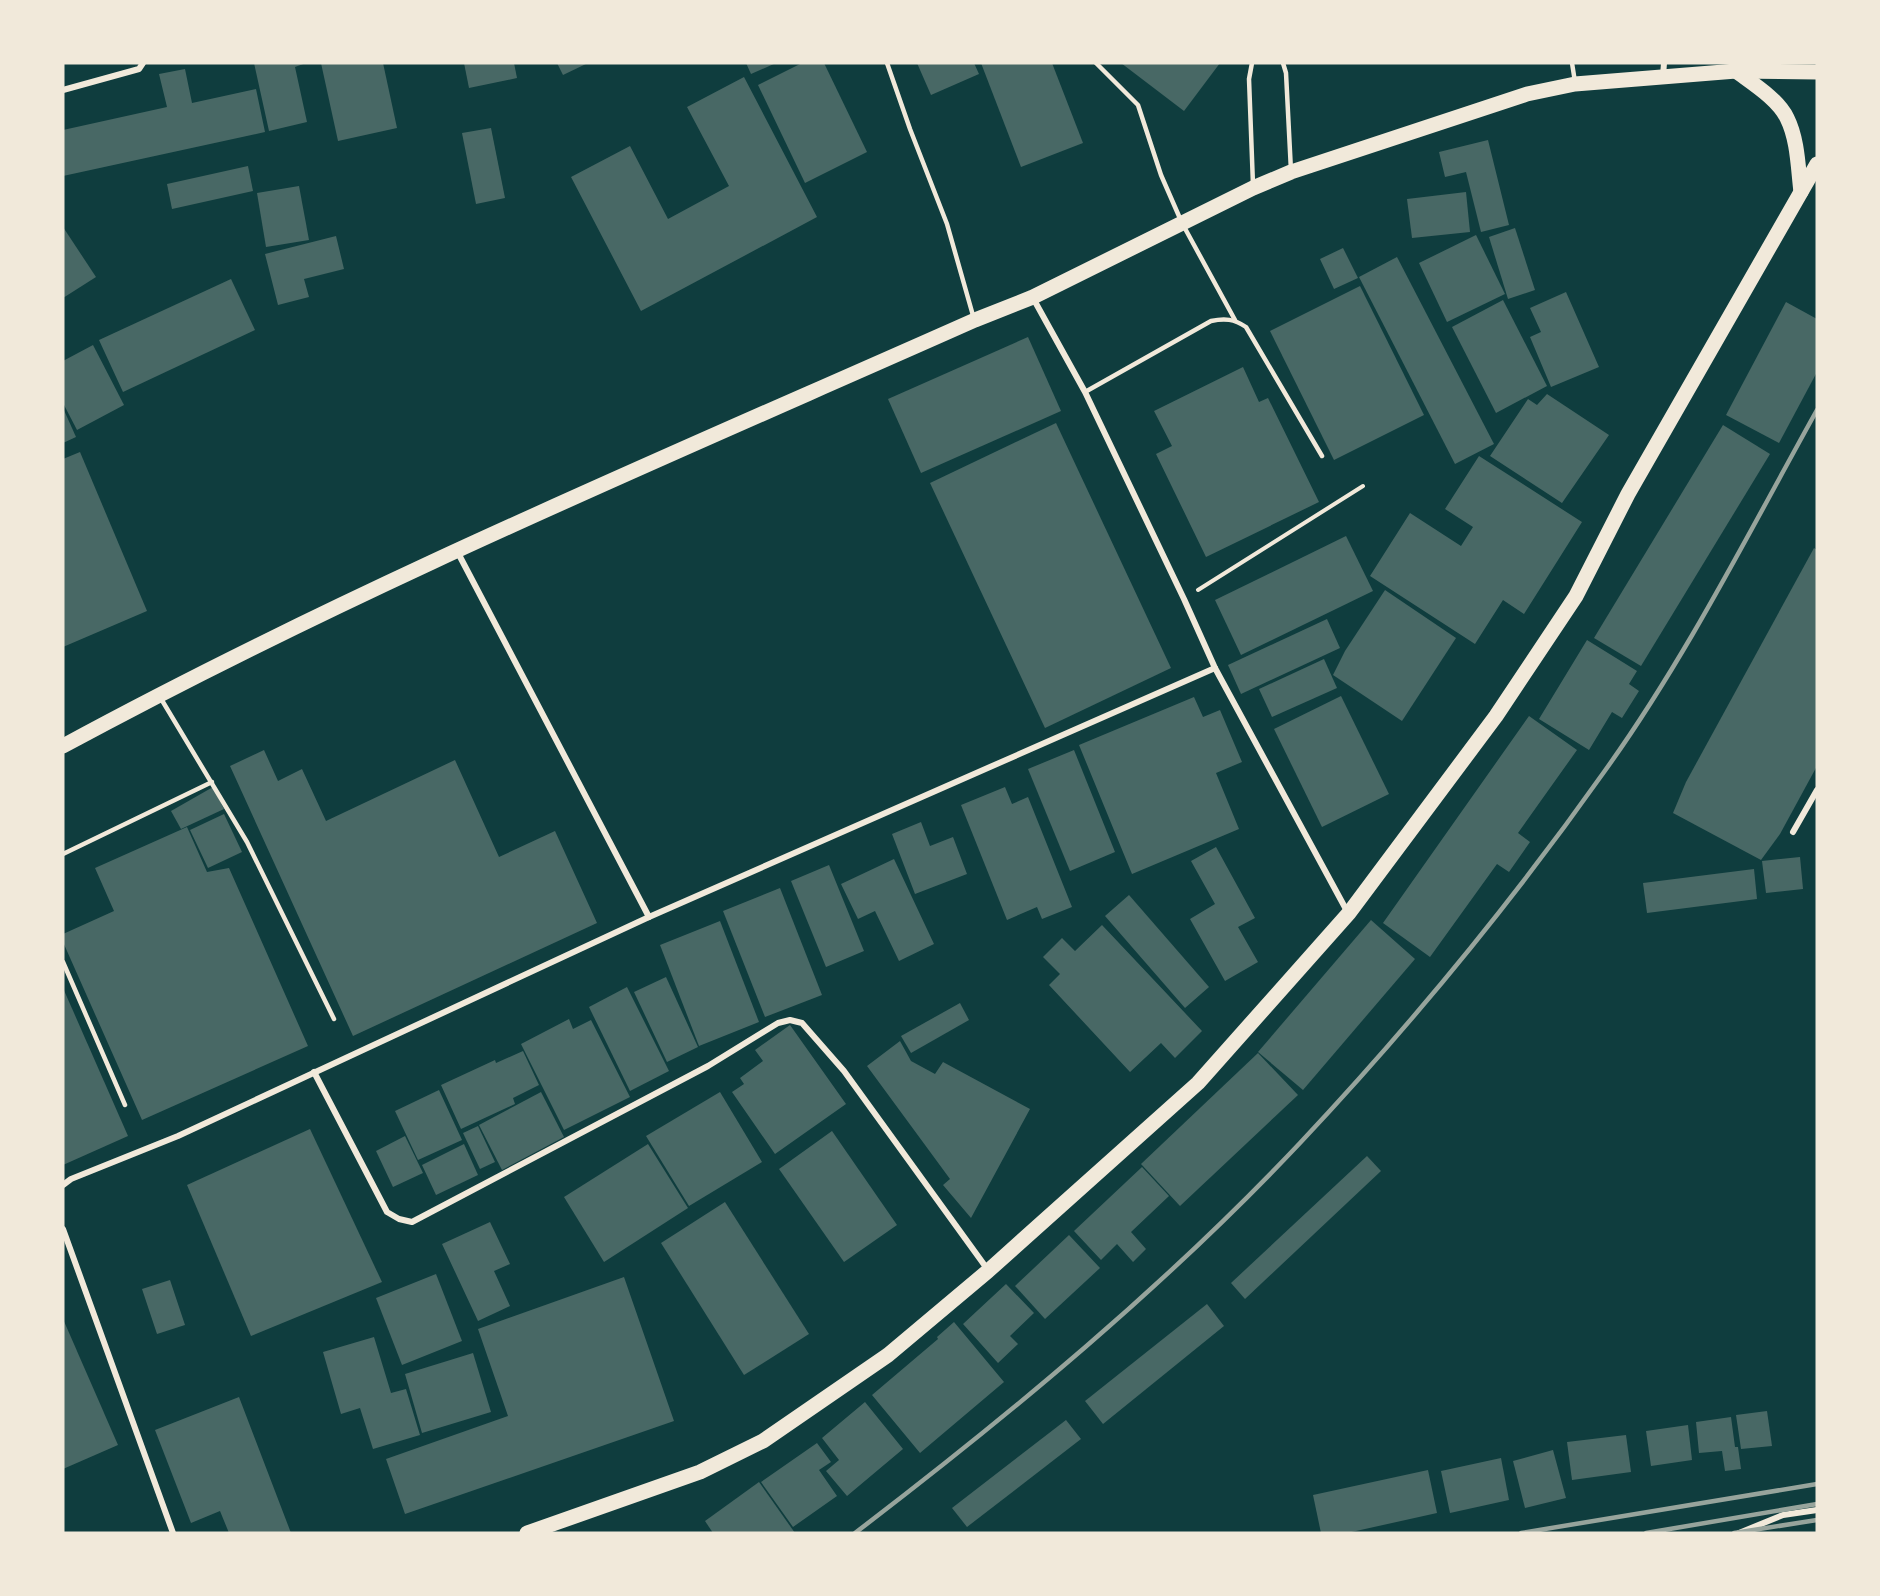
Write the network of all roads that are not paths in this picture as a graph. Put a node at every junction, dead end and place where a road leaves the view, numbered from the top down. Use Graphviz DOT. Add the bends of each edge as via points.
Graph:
graph roads {
  1 [pos="143,63"];
  2 [pos="887,63"];
  3 [pos="1096,63"];
  4 [pos="1252,63"];
  5 [pos="1283,63"];
  6 [pos="1572,63"];
  7 [pos="1800,67"];
  8 [pos="1664,70"];
  9 [pos="1736,71"];
  10 [pos="1817,72"];
  11 [pos="1575,84"];
  12 [pos="63,90"];
  13 [pos="1817,164"];
  14 [pos="1291,172"];
  15 [pos="1253,188"];
  16 [pos="1801,192"];
  17 [pos="1182,223"];
  18 [pos="1033,297"];
  19 [pos="1235,320"];
  20 [pos="975,321"];
  21 [pos="1085,392"];
  22 [pos="1322,456"];
  23 [pos="456,551"];
  24 [pos="1215,668"];
  25 [pos="158,694"];
  26 [pos="63,746"];
  27 [pos="212,782"];
  28 [pos="1817,790"];
  29 [pos="1793,832"];
  30 [pos="63,854"];
  31 [pos="1349,913"];
  32 [pos="649,917"];
  33 [pos="63,962"];
  34 [pos="334,1019"];
  35 [pos="314,1071"];
  36 [pos="125,1105"];
  37 [pos="63,1185"];
  38 [pos="63,1229"];
  39 [pos="988,1271"];
  40 [pos="1817,1510"];
  41 [pos="173,1533"];
  42 [pos="527,1533"];
  43 [pos="1739,1533"];
  1 -- 12 [label="street" via="139,69"];
  2 -- 20 [label="lane" via="947,224"];
  3 -- 17 [label="lane" via="1138,105"];
  4 -- 15 [label="lane" via="1249,79"];
  5 -- 14 [label="lane"];
  6 -- 11 [label="lane"];
  7 -- 9 [label="main road"];
  7 -- 10 [label="main road"];
  8 -- 9 [label="main road"];
  8 -- 11 [label="main road"];
  9 -- 16 [label="main road" via="1769,96 1787,117"];
  11 -- 14 [label="main road" via="1527,94"];
  13 -- 16 [label="main road"];
  14 -- 15 [label="main road"];
  15 -- 17 [label="main road"];
  16 -- 31 [label="main road" via="1628,494 1576,596 1496,716"];
  17 -- 18 [label="main road"];
  17 -- 19 [label="lane"];
  18 -- 20 [label="main road"];
  18 -- 21 [label="street"];
  19 -- 21 [label="lane" via="1211,321"];
  19 -- 22 [label="lane" via="1246,327"];
  20 -- 23 [label="main road"];
  21 -- 24 [label="street"];
  23 -- 25 [label="main road"];
  23 -- 32 [label="street"];
  24 -- 31 [label="street"];
  24 -- 32 [label="street"];
  25 -- 26 [label="main road"];
  25 -- 27 [label="lane"];
  27 -- 30 [label="lane"];
  27 -- 34 [label="lane" via="247,842"];
  28 -- 29 [label="street"];
  31 -- 39 [label="main road" via="1198,1083"];
  32 -- 35 [label="street"];
  33 -- 36 [label="lane"];
  35 -- 37 [label="street"];
  35 -- 39 [label="street" via="387,1212 412,1222 708,1066 778,1023 802,1023 844,1071"];
  38 -- 41 [label="street"];
  39 -- 42 [label="main road" via="888,1355 763,1441 700,1472"];
  40 -- 43 [label="street" via="1783,1515"];
}
